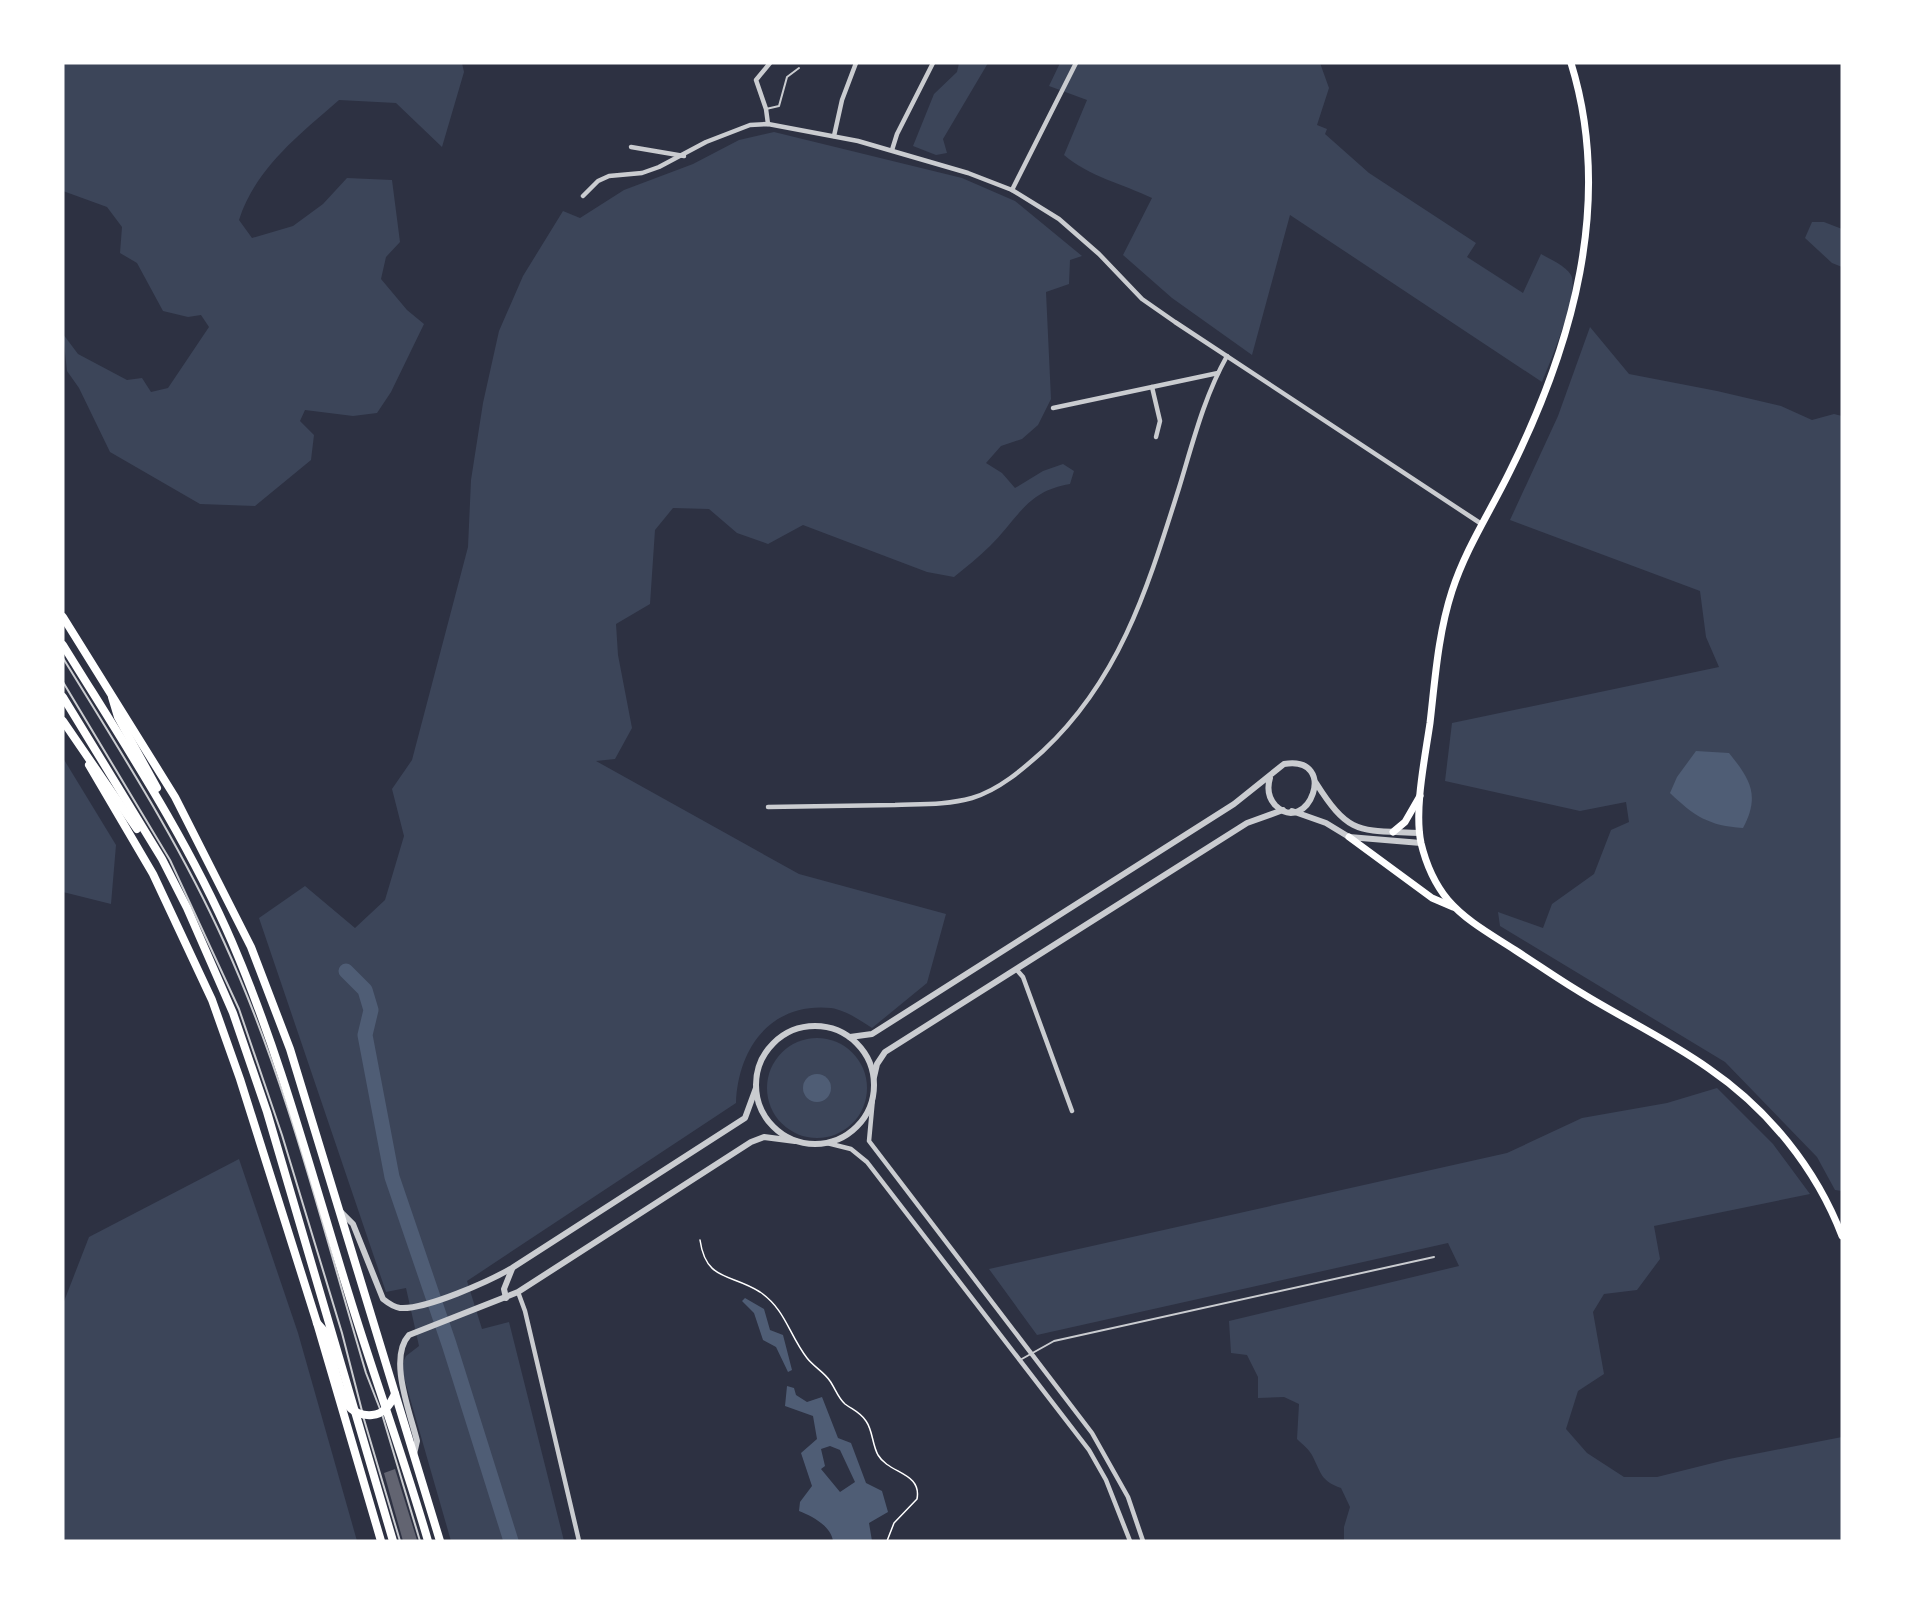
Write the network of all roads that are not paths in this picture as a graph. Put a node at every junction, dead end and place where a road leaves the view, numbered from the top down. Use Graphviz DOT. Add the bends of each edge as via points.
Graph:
graph roads {
  1 [pos="770,63"];
  2 [pos="856,63"];
  3 [pos="933,63"];
  4 [pos="1076,63"];
  5 [pos="1571,63"];
  6 [pos="799,68"];
  7 [pos="766,109"];
  8 [pos="768,124"];
  9 [pos="834,136"];
  10 [pos="631,147"];
  11 [pos="892,150"];
  12 [pos="684,156"];
  13 [pos="1011,190"];
  14 [pos="583,196"];
  15 [pos="1227,356"];
  16 [pos="1218,373"];
  17 [pos="1152,387"];
  18 [pos="1053,408"];
  19 [pos="1156,437"];
  20 [pos="1480,523"];
  21 [pos="63,617"];
  22 [pos="63,645"];
  23 [pos="63,658"];
  24 [pos="63,682"];
  25 [pos="63,697"];
  26 [pos="112,697"];
  27 [pos="63,722"];
  28 [pos="1270,778"];
  29 [pos="1315,782"];
  30 [pos="1422,794"];
  31 [pos="768,807"];
  32 [pos="1288,811"];
  33 [pos="166,813"];
  34 [pos="1393,832"];
  35 [pos="1420,833"];
  36 [pos="1349,837"];
  37 [pos="1421,843"];
  38 [pos="162,859"];
  39 [pos="1456,908"];
  40 [pos="1016,969"];
  41 [pos="850,1037"];
  42 [pos="874,1077"];
  43 [pos="756,1088"];
  44 [pos="873,1098"];
  45 [pos="1072,1111"];
  46 [pos="795,1141"];
  47 [pos="827,1143"];
  48 [pos="340,1212"];
  49 [pos="1842,1236"];
  50 [pos="1434,1257"];
  51 [pos="512,1268"];
  52 [pos="518,1292"];
  53 [pos="506,1298"];
  54 [pos="317,1323"];
  55 [pos="1030,1353"];
  56 [pos="1020,1360"];
  57 [pos="395,1394"];
  58 [pos="384,1410"];
  59 [pos="360,1413"];
  60 [pos="413,1454"];
  61 [pos="381,1541"];
  62 [pos="393,1541"];
  63 [pos="400,1541"];
  64 [pos="420,1541"];
  65 [pos="428,1541"];
  66 [pos="440,1541"];
  67 [pos="579,1541"];
  68 [pos="1130,1541"];
  69 [pos="1143,1541"];
  1 -- 7 [label="street" via="756,80"];
  2 -- 9 [label="street"];
  3 -- 11 [label="street"];
  4 -- 13 [label="street"];
  5 -- 20 [label="main road" via="1580,98 1588,216 1571,321 1510,470"];
  6 -- 7 [label="lane" via="787,77 777,108"];
  7 -- 8 [label="street"];
  8 -- 9 [label="street"];
  8 -- 12 [label="street" via="737,129"];
  9 -- 11 [label="street"];
  10 -- 12 [label="street"];
  11 -- 13 [label="street"];
  12 -- 14 [label="street" via="642,173 609,176"];
  13 -- 15 [label="street" via="1059,219 1142,299"];
  15 -- 16 [label="street"];
  15 -- 20 [label="street"];
  16 -- 17 [label="street"];
  16 -- 31 [label="street" via="1197,423 1131,629 1103,679 1058,737 995,789 975,797 938,804"];
  17 -- 18 [label="street"];
  17 -- 19 [label="street" via="1160,421"];
  20 -- 30 [label="main road" via="1445,614"];
  21 -- 26 [label="main road"];
  22 -- 33 [label="highway"];
  23 -- 58 [label="lane" via="164,822 229,953 257,1021 295,1134 366,1374"];
  24 -- 59 [label="lane" via="170,860 239,1009 345,1343"];
  25 -- 38 [label="highway"];
  26 -- 33 [label="highway" via="118,717 166,805"];
  26 -- 48 [label="main road" via="175,797 251,947 290,1049"];
  27 -- 38 [label="highway" via="153,853"];
  27 -- 54 [label="main road" via="153,874 212,1000"];
  28 -- 29 [label="street" via="1277,768 1292,763 1307,769"];
  28 -- 32 [label="street" via="1270,798 1277,807"];
  28 -- 41 [label="street" via="872,1034"];
  29 -- 32 [label="street" via="1309,803"];
  29 -- 34 [label="street" via="1344,821 1364,830"];
  30 -- 34 [label="main road" via="1405,822"];
  30 -- 35 [label="main road"];
  32 -- 36 [label="street" via="1326,823"];
  32 -- 40 [label="street" via="1247,823"];
  33 -- 58 [label="highway" via="231,940 256,1001"];
  34 -- 35 [label="street"];
  35 -- 37 [label="main road"];
  36 -- 37 [label="street"];
  36 -- 39 [label="main road" via="1432,898"];
  37 -- 39 [label="main road" via="1435,882"];
  38 -- 59 [label="highway" via="207,950 246,1048"];
  39 -- 49 [label="main road" via="1581,993 1692,1057 1740,1093 1789,1142 1824,1197"];
  40 -- 42 [label="street" via="885,1052"];
  40 -- 45 [label="street" via="1023,977"];
  41 -- 42 [label="street" via="870,1062"];
  41 -- 43 [label="street" via="819,1026 787,1033 764,1056"];
  42 -- 44 [label="street"];
  43 -- 46 [label="street" via="768,1121"];
  43 -- 51 [label="street" via="745,1119"];
  44 -- 47 [label="street" via="858,1126 848,1135"];
  44 -- 55 [label="street" via="869,1141"];
  46 -- 47 [label="street"];
  46 -- 52 [label="street" via="764,1137 751,1142"];
  47 -- 56 [label="street" via="851,1149 867,1162"];
  48 -- 51 [label="street" via="353,1224 378,1292 389,1304 407,1308 476,1287"];
  48 -- 57 [label="main road"];
  50 -- 55 [label="lane" via="1054,1341"];
  51 -- 53 [label="street" via="504,1289"];
  52 -- 53 [label="street"];
  52 -- 67 [label="street"];
  53 -- 60 [label="street" via="415,1331 403,1343 398,1358 417,1440"];
  54 -- 59 [label="highway" via="325,1332 346,1404"];
  54 -- 61 [label="main road"];
  55 -- 56 [label="lane"];
  55 -- 69 [label="street" via="1104,1452 1128,1497"];
  56 -- 68 [label="street" via="1089,1450 1106,1480"];
  57 -- 58 [label="highway"];
  57 -- 60 [label="main road"];
  58 -- 59 [label="highway"];
  58 -- 64 [label="lane"];
  58 -- 65 [label="highway"];
  59 -- 62 [label="highway"];
  59 -- 63 [label="lane"];
  60 -- 66 [label="main road"];
}
